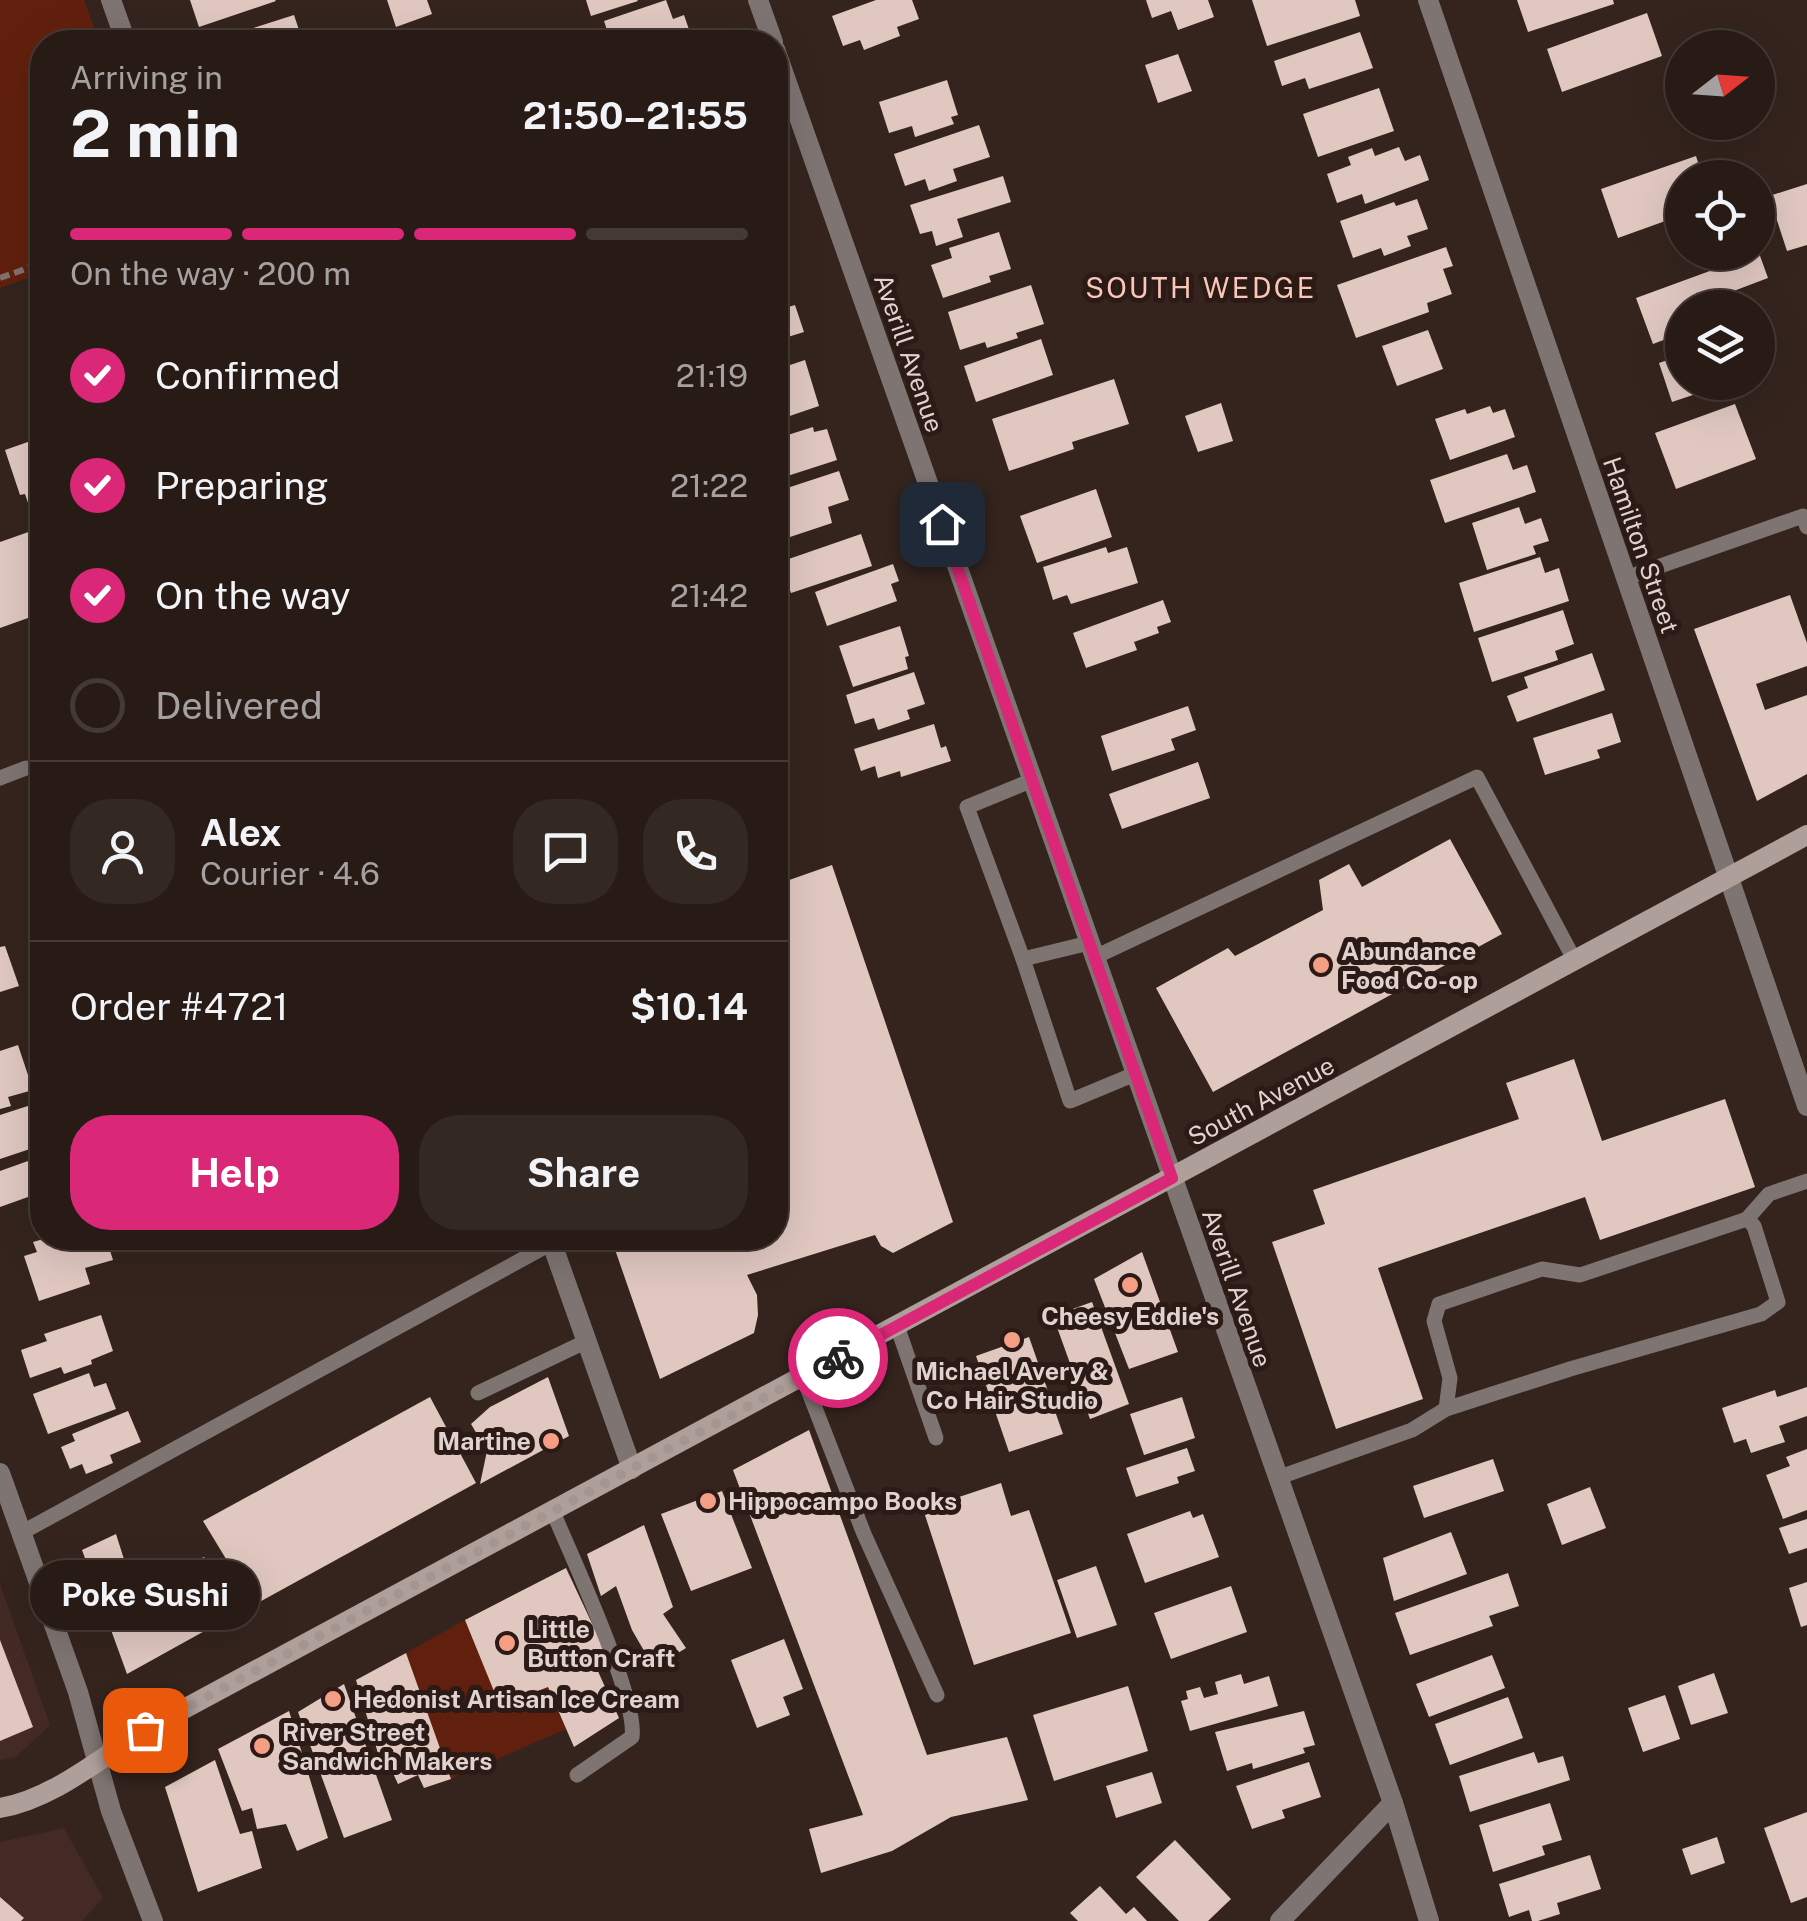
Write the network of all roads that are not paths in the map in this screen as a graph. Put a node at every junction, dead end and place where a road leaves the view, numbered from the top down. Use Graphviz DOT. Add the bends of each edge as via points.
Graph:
graph roads {
  1 [pos="111,0"];
  2 [pos="758,0"];
  3 [pos="1428,0"];
  4 [pos="122,30"];
  5 [pos="768,30"];
  6 [pos="788,86"];
  7 [pos="1807,527"];
  8 [pos="1626,578"];
  9 [pos="26,768"];
  10 [pos="0,778"];
  11 [pos="1033,780"];
  12 [pos="1807,835"];
  13 [pos="1728,877"];
  14 [pos="1092,950"];
  15 [pos="1023,959"];
  16 [pos="1575,960"];
  17 [pos="1136,1074"];
  18 [pos="1807,1106"];
  19 [pos="1172,1178"];
  20 [pos="1807,1181"];
  21 [pos="1747,1219"];
  22 [pos="533,1250"];
  23 [pos="555,1250"];
  24 [pos="897,1326"];
  25 [pos="587,1341"];
  26 [pos="803,1377"];
  27 [pos="478,1393"];
  28 [pos="1446,1408"];
  29 [pos="936,1438"];
  30 [pos="632,1469"];
  31 [pos="0,1473"];
  32 [pos="1276,1478"];
  33 [pos="553,1512"];
  34 [pos="21,1532"];
  35 [pos="938,1695"];
  36 [pos="98,1760"];
  37 [pos="577,1775"];
  38 [pos="1393,1803"];
  39 [pos="0,1808"];
  40 [pos="152,1921"];
  41 [pos="1280,1921"];
  42 [pos="1429,1921"];
  1 -- 4 [label="street"];
  2 -- 5 [label="street, Averill Avenue"];
  3 -- 8 [label="street, Hamilton Street"];
  6 -- 11 [label="street, Averill Avenue"];
  7 -- 8 [label="lane" via="1803,516"];
  8 -- 13 [label="street, Hamilton Street"];
  9 -- 10 [label="lane"];
  11 -- 14 [label="street, Averill Avenue"];
  11 -- 15 [label="lane" via="966,807"];
  12 -- 13 [label="main road, South Avenue"];
  13 -- 16 [label="main road, South Avenue"];
  13 -- 18 [label="street, Hamilton Street"];
  14 -- 15 [label="lane"];
  14 -- 16 [label="lane" via="1477,777"];
  14 -- 17 [label="street, Averill Avenue"];
  15 -- 17 [label="lane" via="1070,1101"];
  16 -- 19 [label="main road, South Avenue"];
  17 -- 19 [label="street, Averill Avenue"];
  19 -- 24 [label="main road, South Avenue"];
  19 -- 32 [label="street, Averill Avenue"];
  20 -- 21 [label="lane" via="1769,1194"];
  21 -- 28 [label="lane" via="1580,1275 1542,1269 1439,1304 1434,1321 1450,1378"];
  21 -- 28 [label="lane" via="1778,1302 1761,1314"];
  22 -- 34 [label="lane"];
  23 -- 25 [label="street"];
  24 -- 26 [label="main road, South Avenue"];
  24 -- 29 [label="lane"];
  25 -- 27 [label="lane"];
  25 -- 30 [label="street"];
  26 -- 30 [label="main road, South Avenue"];
  26 -- 35 [label="lane" via="864,1534"];
  28 -- 32 [label="lane" via="1412,1430"];
  30 -- 33 [label="main road, South Avenue"];
  31 -- 34 [label="street"];
  32 -- 38 [label="street, Averill Avenue"];
  33 -- 36 [label="main road, South Avenue"];
  33 -- 37 [label="lane" via="633,1728 632,1737"];
  34 -- 36 [label="street"];
  36 -- 39 [label="main road, South Avenue" via="23,1804"];
  36 -- 40 [label="street"];
  38 -- 41 [label="street"];
  38 -- 42 [label="street, Averill Avenue"];
}
